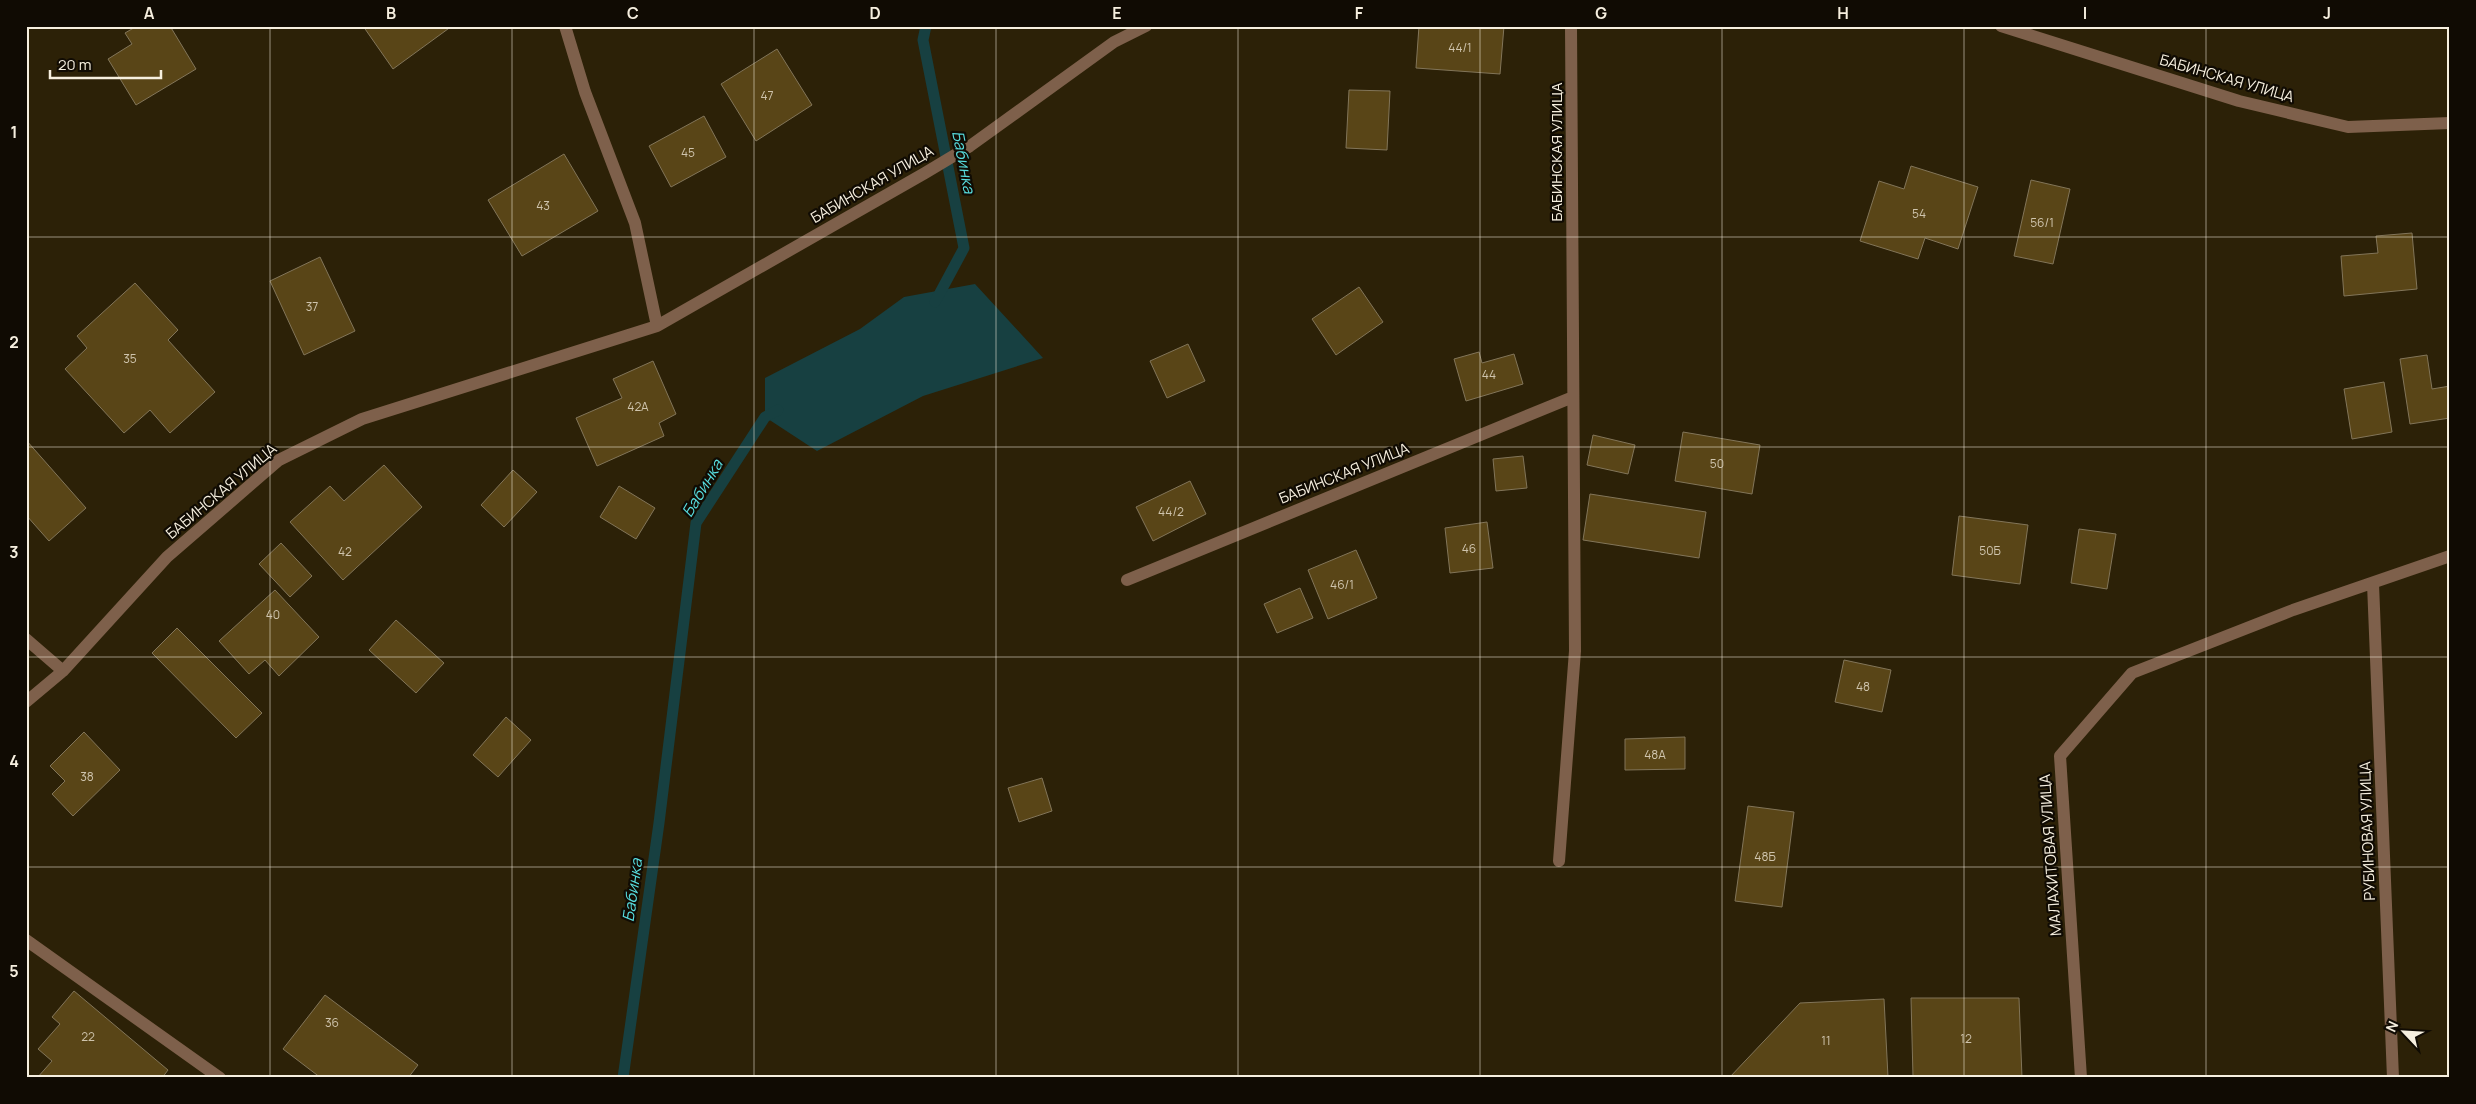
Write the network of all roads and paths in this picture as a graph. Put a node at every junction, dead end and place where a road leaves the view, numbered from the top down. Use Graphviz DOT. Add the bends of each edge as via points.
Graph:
graph roads {
  1 [pos="565,26"];
  2 [pos="1146,26"];
  3 [pos="1571,26"];
  4 [pos="2001,26"];
  5 [pos="2450,123"];
  6 [pos="657,326"];
  7 [pos="1573,397"];
  8 [pos="2450,556"];
  9 [pos="1127,580"];
  10 [pos="2373,584"];
  11 [pos="26,639"];
  12 [pos="62,671"];
  13 [pos="26,702"];
  14 [pos="1559,861"];
  15 [pos="26,940"];
  16 [pos="220,1078"];
  17 [pos="2081,1078"];
  18 [pos="2394,1078"];
  1 -- 6 [label="street" via="585,92 634,223"];
  2 -- 6 [label="street, БАБИНСКАЯ УЛИЦА" via="1114,42 970,146"];
  3 -- 7 [label="street, БАБИНСКАЯ УЛИЦА"];
  4 -- 5 [label="street, БАБИНСКАЯ УЛИЦА" via="2239,101 2348,127"];
  6 -- 12 [label="street, БАБИНСКАЯ УЛИЦА" via="362,419 279,460 167,557"];
  7 -- 9 [label="street, БАБИНСКАЯ УЛИЦА"];
  7 -- 14 [label="street, БАБИНСКАЯ УЛИЦА" via="1575,651"];
  8 -- 10 [label="street, МАЛАХИТОВАЯ УЛИЦА"];
  10 -- 17 [label="street, МАЛАХИТОВАЯ УЛИЦА" via="2292,610 2132,674 2060,756"];
  10 -- 18 [label="street, РУБИНОВАЯ УЛИЦА"];
  11 -- 12 [label="street"];
  12 -- 13 [label="street, БАБИНСКАЯ УЛИЦА"];
  15 -- 16 [label="street"];
}
